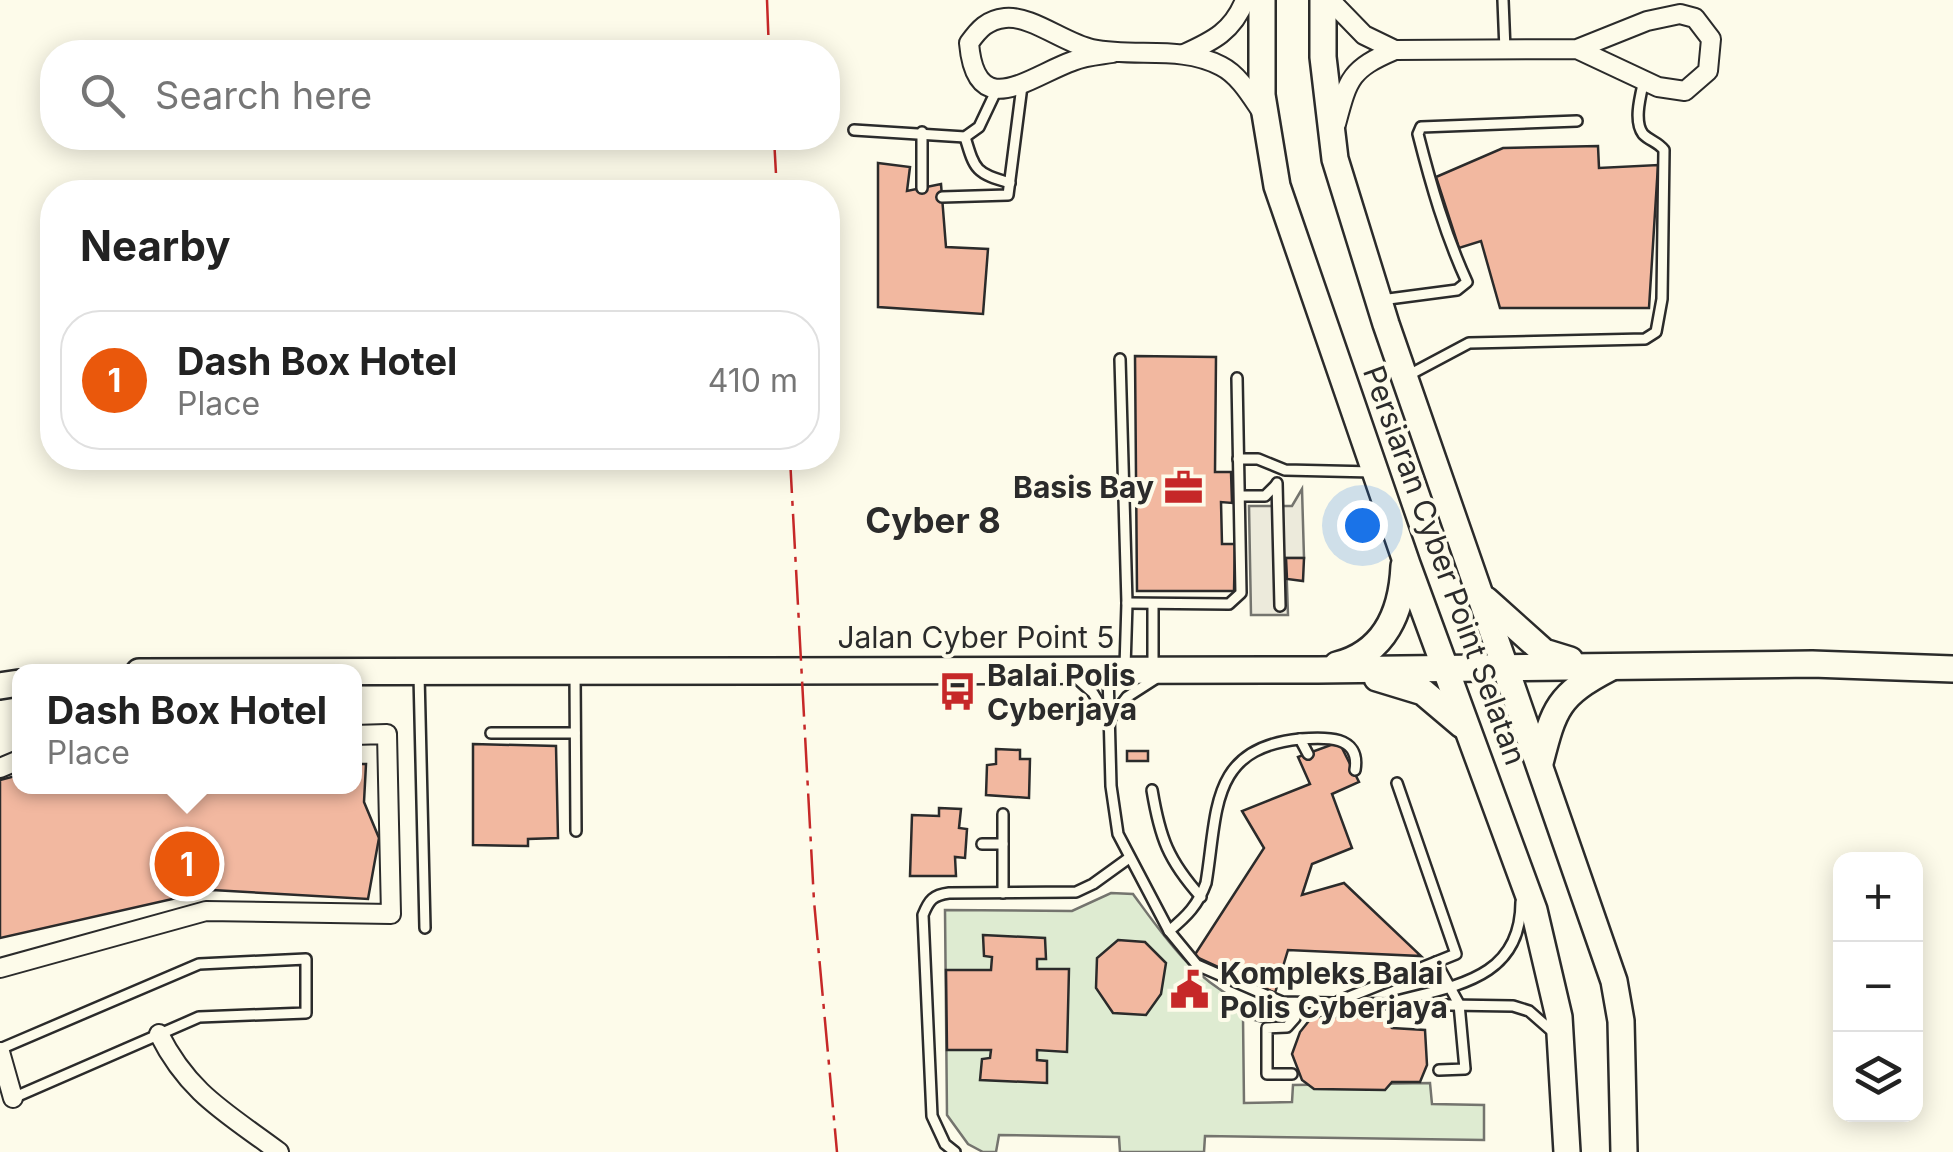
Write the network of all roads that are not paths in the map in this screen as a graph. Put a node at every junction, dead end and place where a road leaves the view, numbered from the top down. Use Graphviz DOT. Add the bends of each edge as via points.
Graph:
graph roads {
  1 [pos="1245,0"];
  2 [pos="1262,0"];
  3 [pos="1327,0"];
  4 [pos="1503,0"];
  5 [pos="1395,50"];
  6 [pos="1505,50"];
  7 [pos="1577,50"];
  8 [pos="1112,53"];
  9 [pos="1184,54"];
  10 [pos="1644,80"];
  11 [pos="1022,86"];
  12 [pos="997,90"];
  13 [pos="1265,116"];
  14 [pos="1577,121"];
  15 [pos="854,130"];
  16 [pos="922,132"];
  17 [pos="965,138"];
  18 [pos="1332,138"];
  19 [pos="1010,183"];
  20 [pos="922,188"];
  21 [pos="942,197"];
  22 [pos="1378,300"];
  23 [pos="1120,359"];
  24 [pos="1404,377"];
  25 [pos="1237,378"];
  26 [pos="1238,458"];
  27 [pos="1286,470"];
  28 [pos="1376,472"];
  29 [pos="1277,483"];
  30 [pos="1240,496"];
  31 [pos="1404,556"];
  32 [pos="1483,598"];
  33 [pos="1127,604"];
  34 [pos="1153,604"];
  35 [pos="1280,606"];
  36 [pos="1953,655"];
  37 [pos="1812,664"];
  38 [pos="1614,666"];
  39 [pos="1445,668"];
  40 [pos="1507,668"];
  41 [pos="1953,669"];
  42 [pos="362,670"];
  43 [pos="418,670"];
  44 [pos="575,670"];
  45 [pos="1057,670"];
  46 [pos="1117,670"];
  47 [pos="1165,670"];
  48 [pos="1318,670"];
  49 [pos="1110,720"];
  50 [pos="491,733"];
  51 [pos="575,733"];
  52 [pos="362,735"];
  53 [pos="1472,738"];
  54 [pos="1300,739"];
  55 [pos="1308,754"];
  56 [pos="1540,764"];
  57 [pos="1356,770"];
  58 [pos="1397,783"];
  59 [pos="1152,790"];
  60 [pos="1003,814"];
  61 [pos="576,831"];
  62 [pos="982,844"];
  63 [pos="1003,844"];
  64 [pos="1129,858"];
  65 [pos="1521,875"];
  66 [pos="1003,893"];
  67 [pos="1201,897"];
  68 [pos="425,928"];
  69 [pos="1169,931"];
  70 [pos="1436,962"];
  71 [pos="0,968"];
  72 [pos="1449,986"];
  73 [pos="1296,1004"];
  74 [pos="1332,1004"];
  75 [pos="1386,1004"];
  76 [pos="1458,1004"];
  77 [pos="158,1034"];
  78 [pos="1562,1042"];
  79 [pos="0,1050"];
  80 [pos="1439,1070"];
  81 [pos="1292,1074"];
  82 [pos="13,1098"];
  83 [pos="279,1152"];
  84 [pos="955,1152"];
  85 [pos="1567,1152"];
  86 [pos="1624,1152"];
  1 -- 9 [label="street" via="1237,21"];
  2 -- 13 [label="main road, Persiaran Cyber Point Selatan"];
  3 -- 5 [label="street" via="1364,35"];
  3 -- 18 [label="main road, Persiaran Cyber Point Selatan" via="1322,58"];
  4 -- 6 [label="lane"];
  5 -- 6 [label="street"];
  5 -- 18 [label="street" via="1348,79"];
  6 -- 7 [label="street"];
  7 -- 10 [label="street"];
  7 -- 10 [label="street" via="1647,21 1696,18 1712,40 1708,71 1685,92"];
  8 -- 9 [label="street"];
  8 -- 11 [label="street" via="1074,60"];
  8 -- 12 [label="street" via="1018,19 982,25 969,43 971,67"];
  9 -- 13 [label="street" via="1224,66"];
  10 -- 24 [label="lane" via="1640,126 1664,150 1656,332 1645,339 1468,343"];
  11 -- 12 [label="street"];
  11 -- 19 [label="lane"];
  12 -- 17 [label="lane" via="979,127"];
  13 -- 28 [label="main road, Persiaran Cyber Point Selatan" via="1277,186"];
  14 -- 22 [label="lane" via="1422,127 1418,134 1445,231 1467,282 1456,290"];
  15 -- 16 [label="lane"];
  16 -- 17 [label="lane"];
  16 -- 20 [label="lane"];
  17 -- 19 [label="lane" via="981,175"];
  18 -- 22 [label="main road, Persiaran Cyber Point Selatan"];
  19 -- 21 [label="lane" via="1008,195 1000,197"];
  22 -- 24 [label="main road, Persiaran Cyber Point Selatan"];
  23 -- 33 [label="lane"];
  24 -- 32 [label="main road, Persiaran Cyber Point Selatan"];
  25 -- 26 [label="lane"];
  26 -- 27 [label="lane"];
  26 -- 30 [label="lane"];
  27 -- 28 [label="lane"];
  27 -- 29 [label="lane"];
  28 -- 31 [label="main road, Persiaran Cyber Point Selatan"];
  29 -- 30 [label="lane" via="1265,496"];
  29 -- 35 [label="lane"];
  30 -- 34 [label="lane" via="1241,594 1229,604"];
  31 -- 39 [label="main road, Persiaran Cyber Point Selatan"];
  31 -- 48 [label="main road" via="1403,594 1384,636 1349,662"];
  32 -- 38 [label="main road" via="1544,652"];
  32 -- 40 [label="main road, Persiaran Cyber Point Selatan"];
  33 -- 34 [label="lane"];
  33 -- 46 [label="lane"];
  34 -- 47 [label="lane"];
  36 -- 37 [label="main road, Jalan Cyber Point 5"];
  37 -- 38 [label="main road, Jalan Cyber Point 5"];
  37 -- 41 [label="main road, Jalan Cyber Point 5"];
  38 -- 40 [label="main road, Jalan Cyber Point 5"];
  38 -- 56 [label="main road" via="1570,692 1556,709"];
  39 -- 40 [label="main road, Jalan Cyber Point 5"];
  39 -- 48 [label="main road, Jalan Cyber Point 5"];
  39 -- 53 [label="main road, Persiaran Cyber Point Selatan"];
  40 -- 56 [label="main road, Persiaran Cyber Point Selatan"];
  42 -- 43 [label="main road, Jalan Cyber Point 5"];
  43 -- 44 [label="main road, Jalan Cyber Point 5"];
  43 -- 68 [label="lane"];
  44 -- 45 [label="main road, Jalan Cyber Point 5"];
  44 -- 51 [label="lane"];
  45 -- 46 [label="main road, Jalan Cyber Point 5"];
  45 -- 49 [label="lane" via="1084,684"];
  46 -- 47 [label="main road, Jalan Cyber Point 5"];
  46 -- 49 [label="lane"];
  47 -- 48 [label="main road, Jalan Cyber Point 5"];
  47 -- 49 [label="lane" via="1126,697"];
  48 -- 53 [label="main road" via="1423,692"];
  49 -- 64 [label="lane" via="1113,806"];
  50 -- 51 [label="lane"];
  51 -- 61 [label="lane"];
  52 -- 71 [label="street" via="387,734 391,914 206,911"];
  53 -- 65 [label="main road, Persiaran Cyber Point Selatan"];
  54 -- 55 [label="lane"];
  54 -- 57 [label="lane" via="1346,742"];
  54 -- 67 [label="lane" via="1261,747 1229,772"];
  56 -- 86 [label="main road, Persiaran Cyber Point Selatan" via="1614,981"];
  58 -- 70 [label="lane" via="1456,954"];
  59 -- 67 [label="lane" via="1168,855"];
  60 -- 63 [label="lane"];
  62 -- 63 [label="lane"];
  63 -- 66 [label="lane"];
  64 -- 66 [label="lane" via="1076,892"];
  64 -- 69 [label="lane"];
  65 -- 72 [label="lane" via="1521,922 1510,952 1484,974"];
  65 -- 78 [label="main road, Persiaran Cyber Point Selatan"];
  66 -- 84 [label="lane" via="938,894 923,915 932,1116"];
  67 -- 69 [label="lane"];
  69 -- 73 [label="lane" via="1197,964"];
  70 -- 72 [label="lane"];
  70 -- 74 [label="lane"];
  72 -- 75 [label="lane"];
  72 -- 76 [label="lane"];
  73 -- 74 [label="lane"];
  73 -- 81 [label="lane" via="1296,1018 1287,1027 1267,1028 1267,1074"];
  74 -- 75 [label="lane"];
  75 -- 76 [label="lane"];
  76 -- 78 [label="lane" via="1529,1010"];
  76 -- 80 [label="lane" via="1465,1069"];
  77 -- 79 [label="lane" via="200,1017 306,1013 306,959 200,964"];
  77 -- 82 [label="lane"];
  77 -- 83 [label="street" via="193,1088"];
  78 -- 85 [label="main road, Persiaran Cyber Point Selatan"];
  79 -- 82 [label="street"];
}
